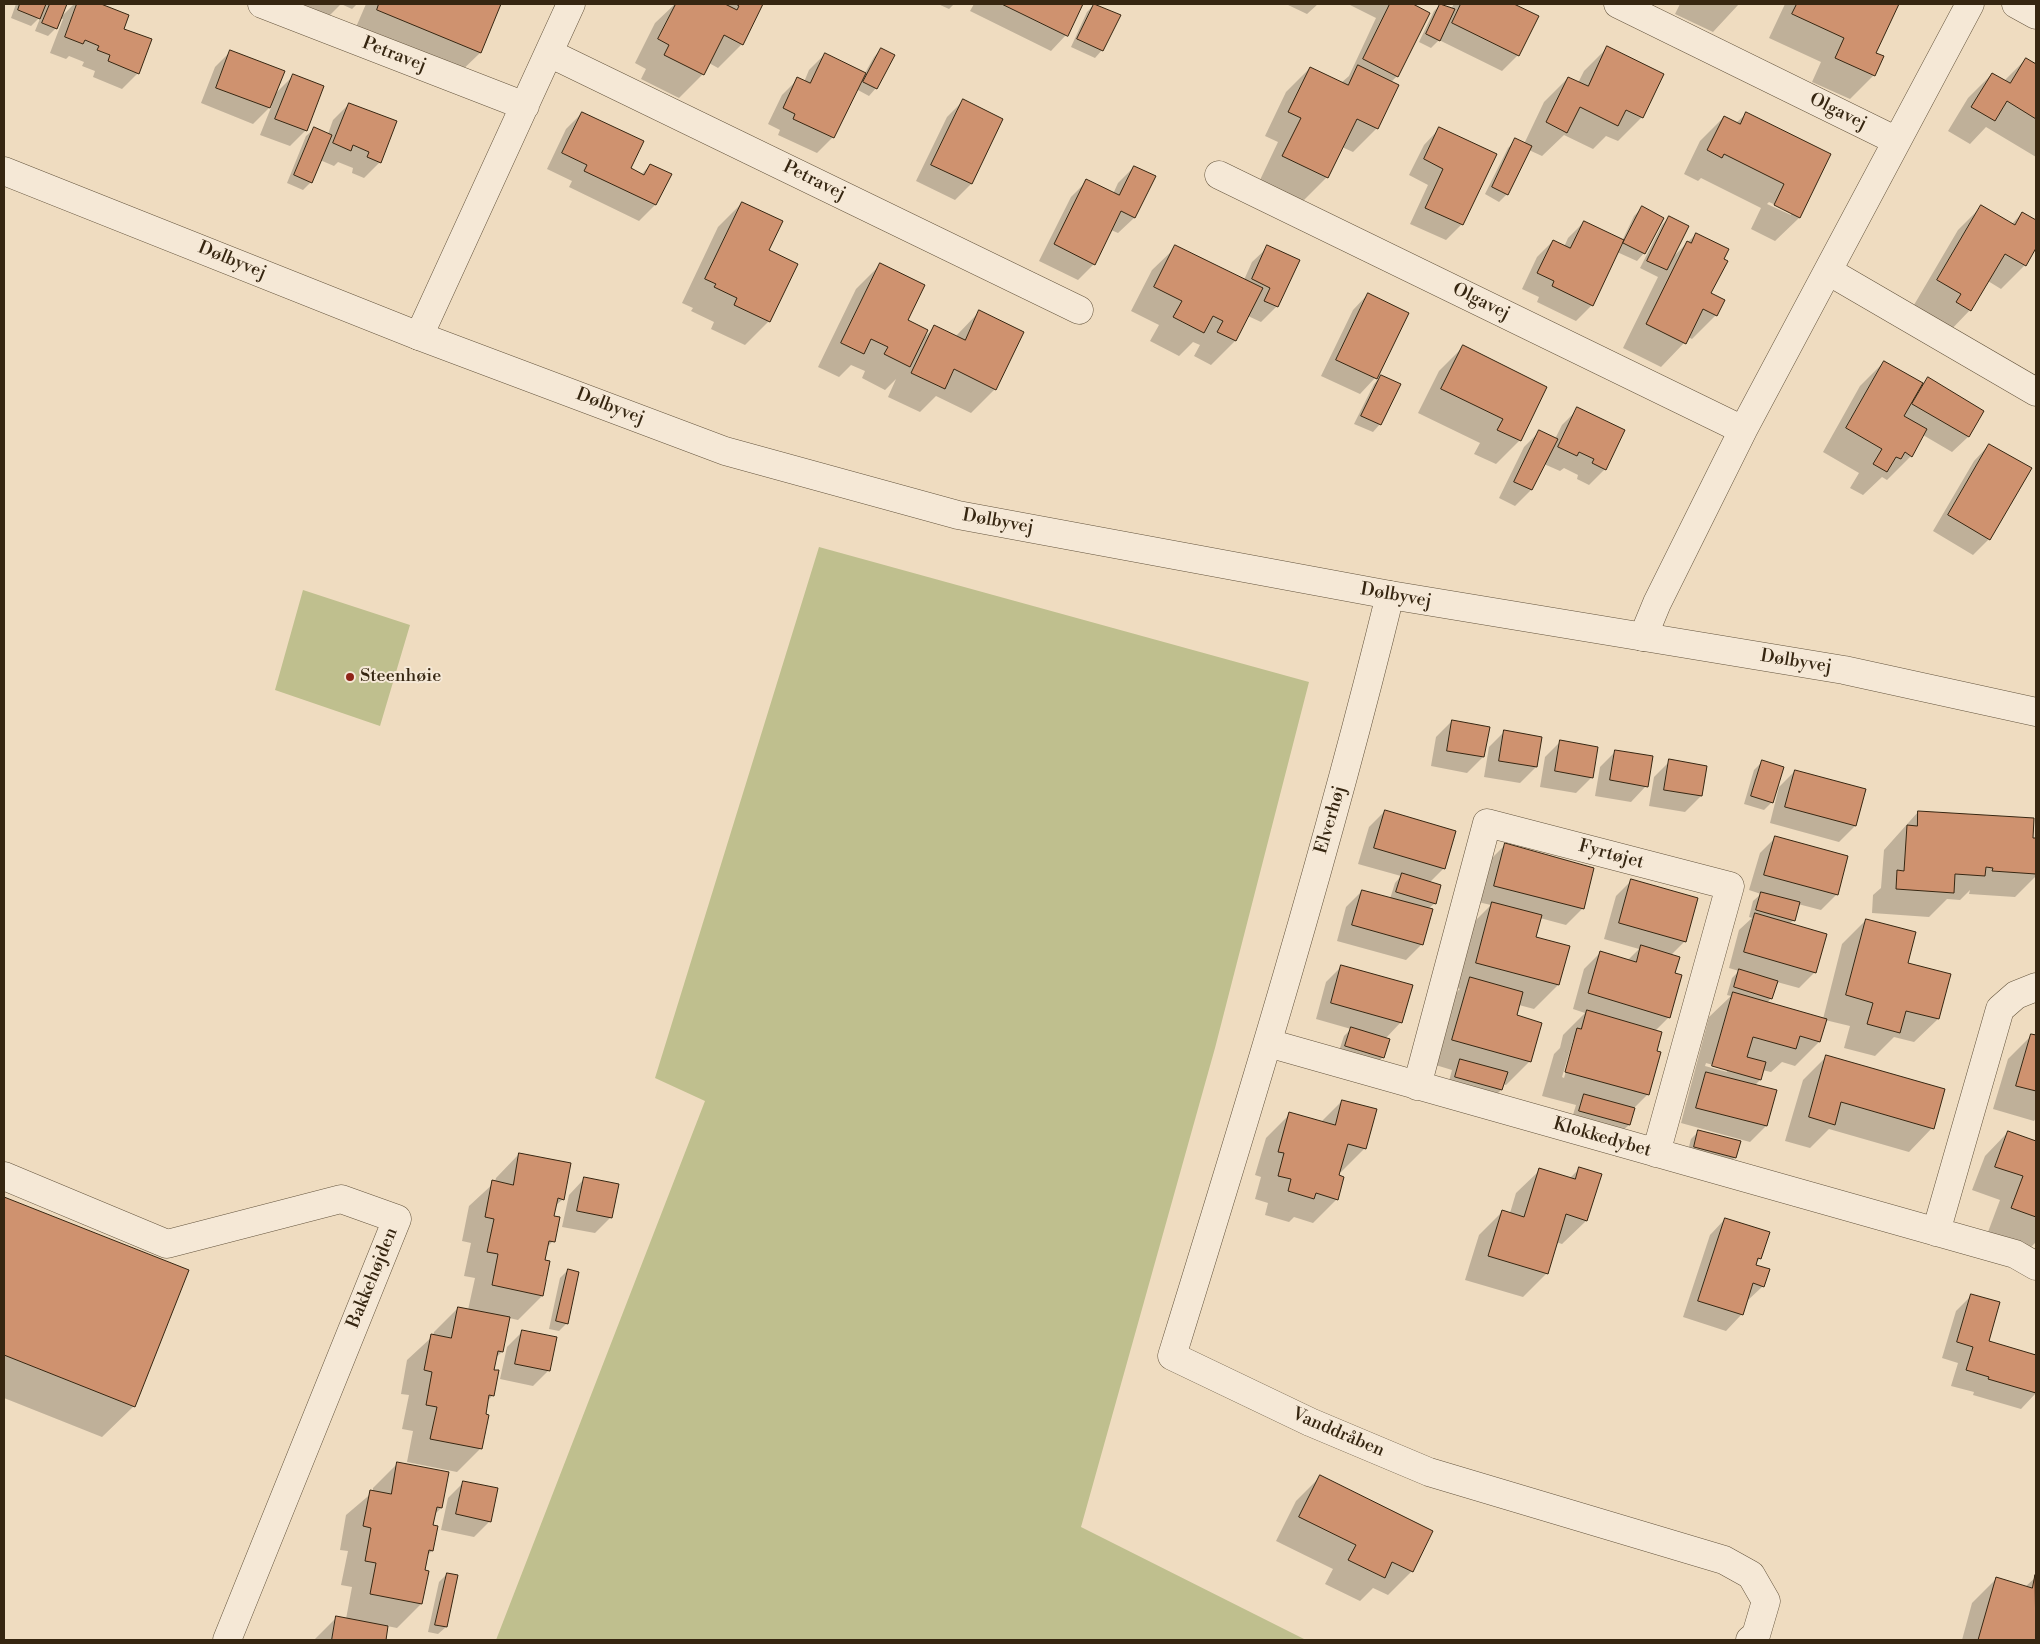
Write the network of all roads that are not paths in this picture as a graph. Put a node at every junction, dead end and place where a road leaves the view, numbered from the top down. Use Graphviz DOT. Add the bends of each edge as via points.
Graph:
graph roads {
  1 [pos="262,4"];
  2 [pos="571,4"];
  3 [pos="1618,4"];
  4 [pos="1970,4"];
  5 [pos="2016,4"];
  6 [pos="2036,15"];
  7 [pos="549,53"];
  8 [pos="525,106"];
  9 [pos="1897,140"];
  10 [pos="4,171"];
  11 [pos="1219,175"];
  12 [pos="1828,271"];
  13 [pos="1079,310"];
  14 [pos="419,336"];
  15 [pos="2036,392"];
  16 [pos="1743,430"];
  17 [pos="1390,595"];
  18 [pos="1643,637"];
  19 [pos="2036,712"];
  20 [pos="2036,986"];
  21 [pos="1268,1043"];
  22 [pos="1417,1086"];
  23 [pos="1656,1153"];
  24 [pos="4,1176"];
  25 [pos="1936,1232"];
  26 [pos="2036,1266"];
  27 [pos="227,1640"];
  28 [pos="1750,1640"];
  1 -- 8 [label="street, Petravej"];
  2 -- 7 [label="street"];
  3 -- 9 [label="street, Olgavej"];
  4 -- 9 [label="street"];
  5 -- 6 [label="street"];
  7 -- 8 [label="street"];
  7 -- 13 [label="street, Petravej"];
  8 -- 14 [label="street"];
  9 -- 12 [label="street"];
  10 -- 14 [label="street, Dølbyvej"];
  11 -- 16 [label="street, Olgavej"];
  12 -- 15 [label="street"];
  12 -- 16 [label="street"];
  14 -- 17 [label="street, Dølbyvej" via="725,451 948,512"];
  16 -- 18 [label="street"];
  17 -- 18 [label="street, Dølbyvej"];
  17 -- 21 [label="street, Elverhøj"];
  18 -- 19 [label="street, Dølbyvej" via="1844,670"];
  20 -- 25 [label="street" via="2016,995 2000,1009"];
  21 -- 22 [label="street, Klokkedybet"];
  21 -- 28 [label="street, Vanddråben" via="1172,1356 1310,1422 1430,1472 1724,1560 1752,1575 1766,1601 1756,1635"];
  22 -- 23 [label="street, Klokkedybet"];
  22 -- 23 [label="street, Fyrtøjet" via="1487,823 1730,886"];
  23 -- 25 [label="street, Klokkedybet"];
  24 -- 27 [label="street, Bakkehøjden" via="167,1244 341,1199 397,1219"];
  25 -- 26 [label="street, Klokkedybet" via="2015,1254"];
}
